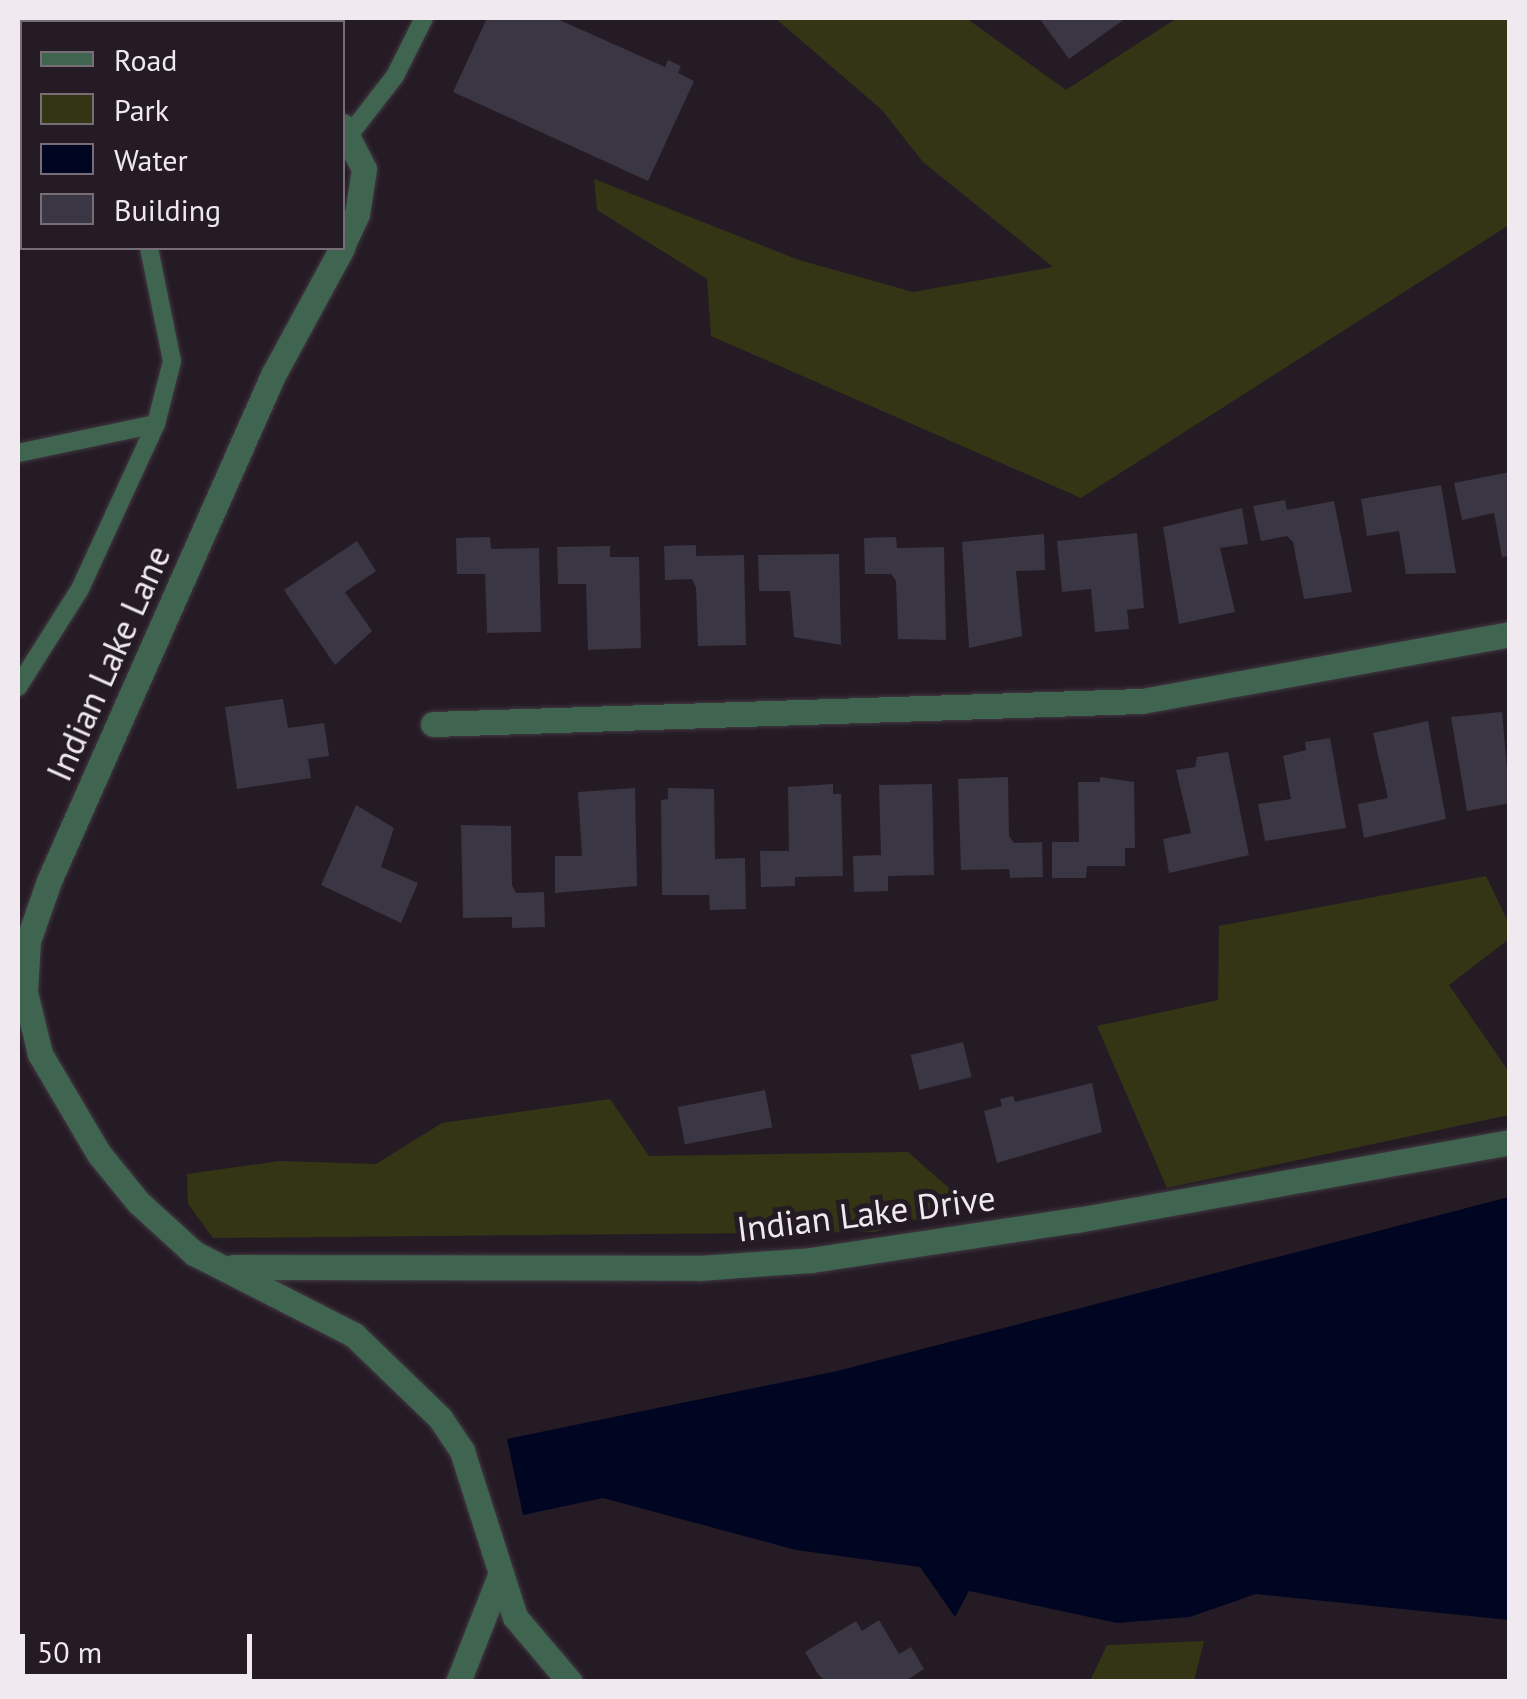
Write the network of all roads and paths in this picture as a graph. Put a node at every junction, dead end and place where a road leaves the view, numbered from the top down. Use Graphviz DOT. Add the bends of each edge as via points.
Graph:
graph roads {
  1 [pos="424,18"];
  2 [pos="346,130"];
  3 [pos="345,241"];
  4 [pos="148,250"];
  5 [pos="340,250"];
  6 [pos="156,424"];
  7 [pos="18,453"];
  8 [pos="1510,634"];
  9 [pos="18,687"];
  10 [pos="433,724"];
  11 [pos="1510,1142"];
  12 [pos="223,1267"];
  13 [pos="499,1578"];
  14 [pos="458,1682"];
  15 [pos="570,1682"];
  1 -- 2 [label="lane" via="395,76"];
  2 -- 3 [label="street, Indian Lake Lane" via="364,168 358,214"];
  4 -- 6 [label="lane" via="172,361"];
  5 -- 12 [label="street, Indian Lake Lane" via="273,375 49,880 24,968 40,1054 98,1154 176,1240"];
  6 -- 7 [label="lane"];
  6 -- 9 [label="lane" via="80,589"];
  8 -- 10 [label="street" via="1142,701"];
  11 -- 12 [label="street, Indian Lake Drive" via="1078,1220 811,1260 698,1268"];
  12 -- 13 [label="street, Indian Lake Lane" via="354,1335 415,1389 462,1451"];
  13 -- 14 [label="street"];
  13 -- 15 [label="street, Indian Lake Lane" via="515,1617"];
}
